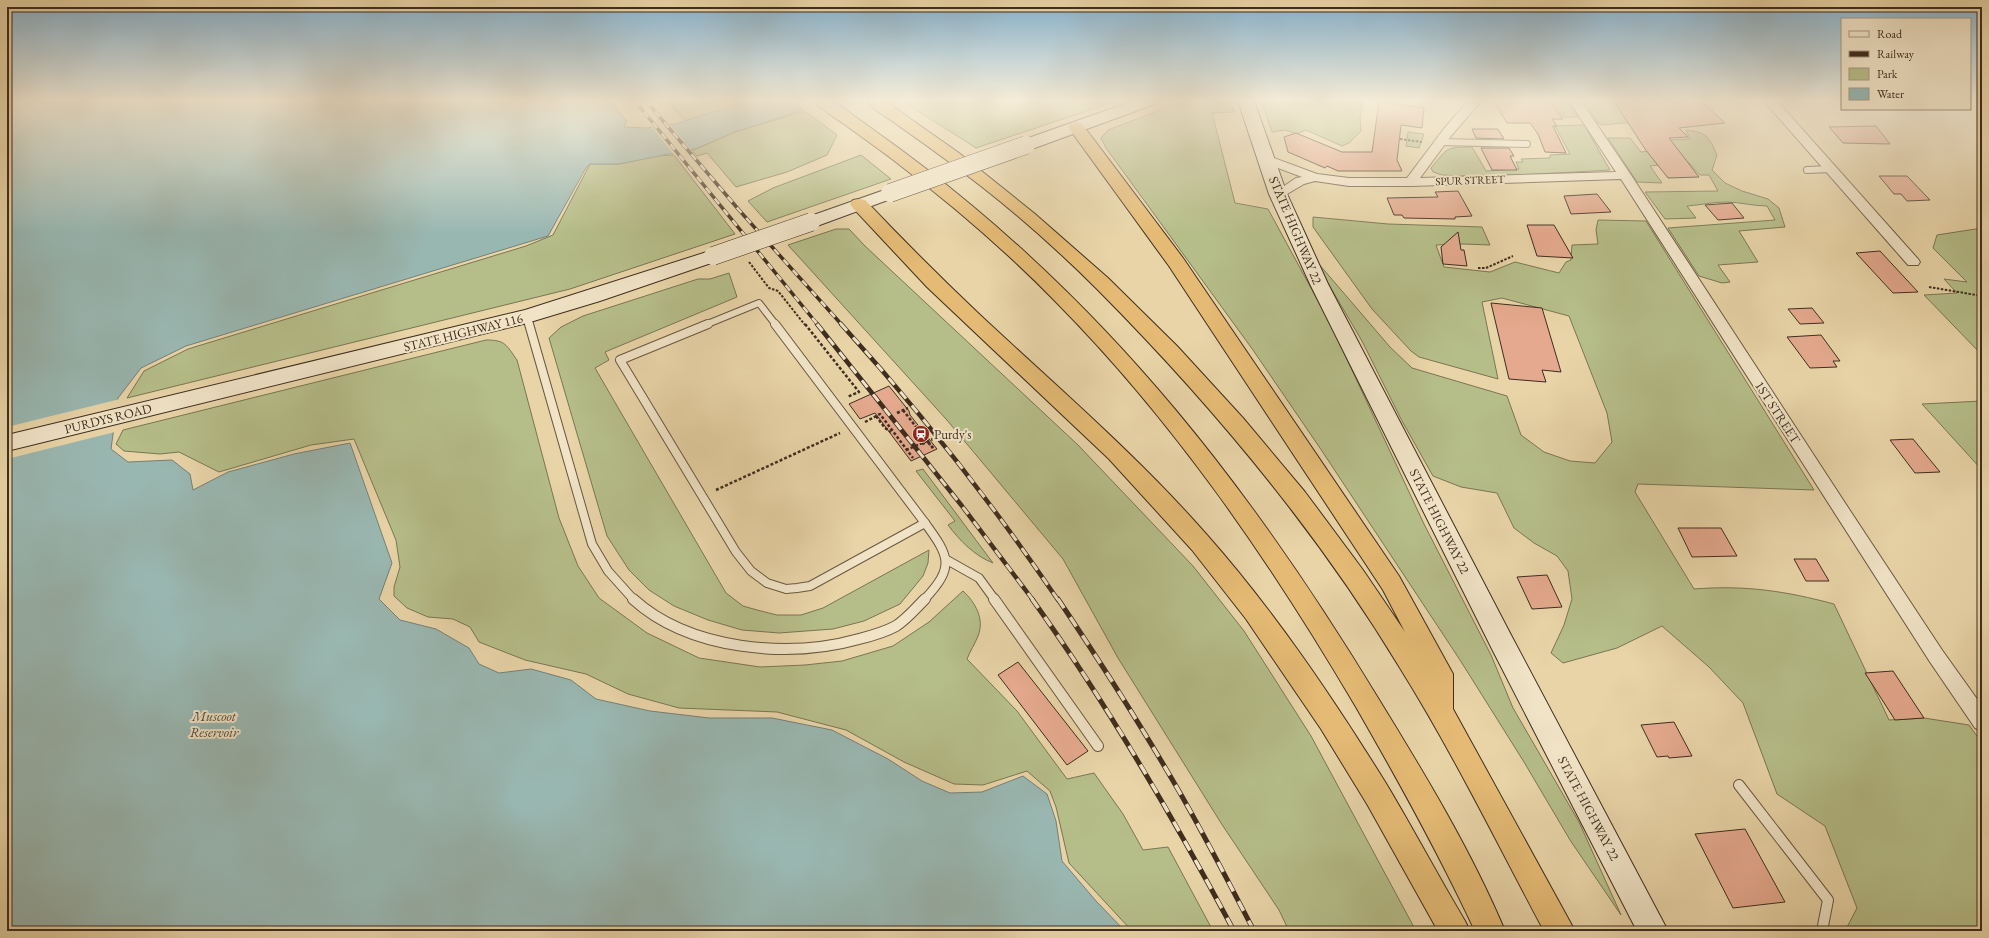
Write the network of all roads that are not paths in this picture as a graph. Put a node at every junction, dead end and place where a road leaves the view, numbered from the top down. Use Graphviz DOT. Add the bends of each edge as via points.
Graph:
graph roads {
  1 [pos="882,145"];
  2 [pos="938,145"];
  3 [pos="1027,145"];
  4 [pos="1089,145"];
  5 [pos="1261,145"];
  6 [pos="1438,145"];
  7 [pos="1605,145"];
  8 [pos="1809,145"];
  9 [pos="1266,159"];
  10 [pos="1830,169"];
  11 [pos="1807,170"];
  12 [pos="1625,175"];
  13 [pos="1316,177"];
  14 [pos="1410,182"];
  15 [pos="1278,194"];
  16 [pos="859,204"];
  17 [pos="1913,262"];
  18 [pos="527,316"];
  19 [pos="210,394"];
  20 [pos="7,443"];
  21 [pos="925,524"];
  22 [pos="947,560"];
  23 [pos="1440,712"];
  24 [pos="1982,722"];
  25 [pos="1098,746"];
  26 [pos="1739,785"];
  27 [pos="1455,931"];
  28 [pos="1490,931"];
  29 [pos="1560,931"];
  30 [pos="1653,931"];
  31 [pos="1822,931"];
  1 -- 28 [label="highway" via="950,195 1008,246 1110,348 1169,414 1226,486 1286,572 1350,673 1416,786"];
  2 -- 23 [label="highway" via="1044,229 1148,329 1212,397 1339,555 1408,657"];
  3 -- 16 [label="main road, STATE HIGHWAY 116, bridge"];
  4 -- 23 [label="highway" via="1176,262 1391,583 1440,674"];
  5 -- 9 [label="main road, STATE HIGHWAY 22"];
  6 -- 14 [label="street"];
  7 -- 12 [label="street, 1ST STREET"];
  8 -- 10 [label="street"];
  9 -- 13 [label="street, SPUR STREET"];
  9 -- 15 [label="main road, STATE HIGHWAY 22"];
  10 -- 11 [label="lane"];
  10 -- 17 [label="street"];
  12 -- 14 [label="street, SPUR STREET"];
  12 -- 24 [label="street, 1ST STREET" via="1915,624"];
  13 -- 14 [label="street, SPUR STREET" via="1349,182"];
  13 -- 15 [label="street, SPUR STREET" via="1300,181"];
  15 -- 30 [label="main road, STATE HIGHWAY 22" via="1319,284 1502,643"];
  16 -- 18 [label="main road, STATE HIGHWAY 116, bridge" via="713,256"];
  16 -- 27 [label="highway" via="946,294 1129,464 1216,562 1261,621 1339,735 1376,793"];
  18 -- 19 [label="main road, STATE HIGHWAY 116"];
  18 -- 22 [label="lane" via="579,504 597,555 614,579 651,613 676,627 704,637 756,649 785,650 849,643 896,625 917,608 938,585"];
  19 -- 20 [label="main road, PURDYS ROAD"];
  21 -- 21 [label="lane" via="759,303 620,360 750,572 760,580 785,589 810,586"];
  21 -- 22 [label="lane" via="940,543"];
  22 -- 25 [label="lane" via="979,578"];
  23 -- 29 [label="highway"];
  26 -- 31 [label="lane" via="1828,900"];
}
